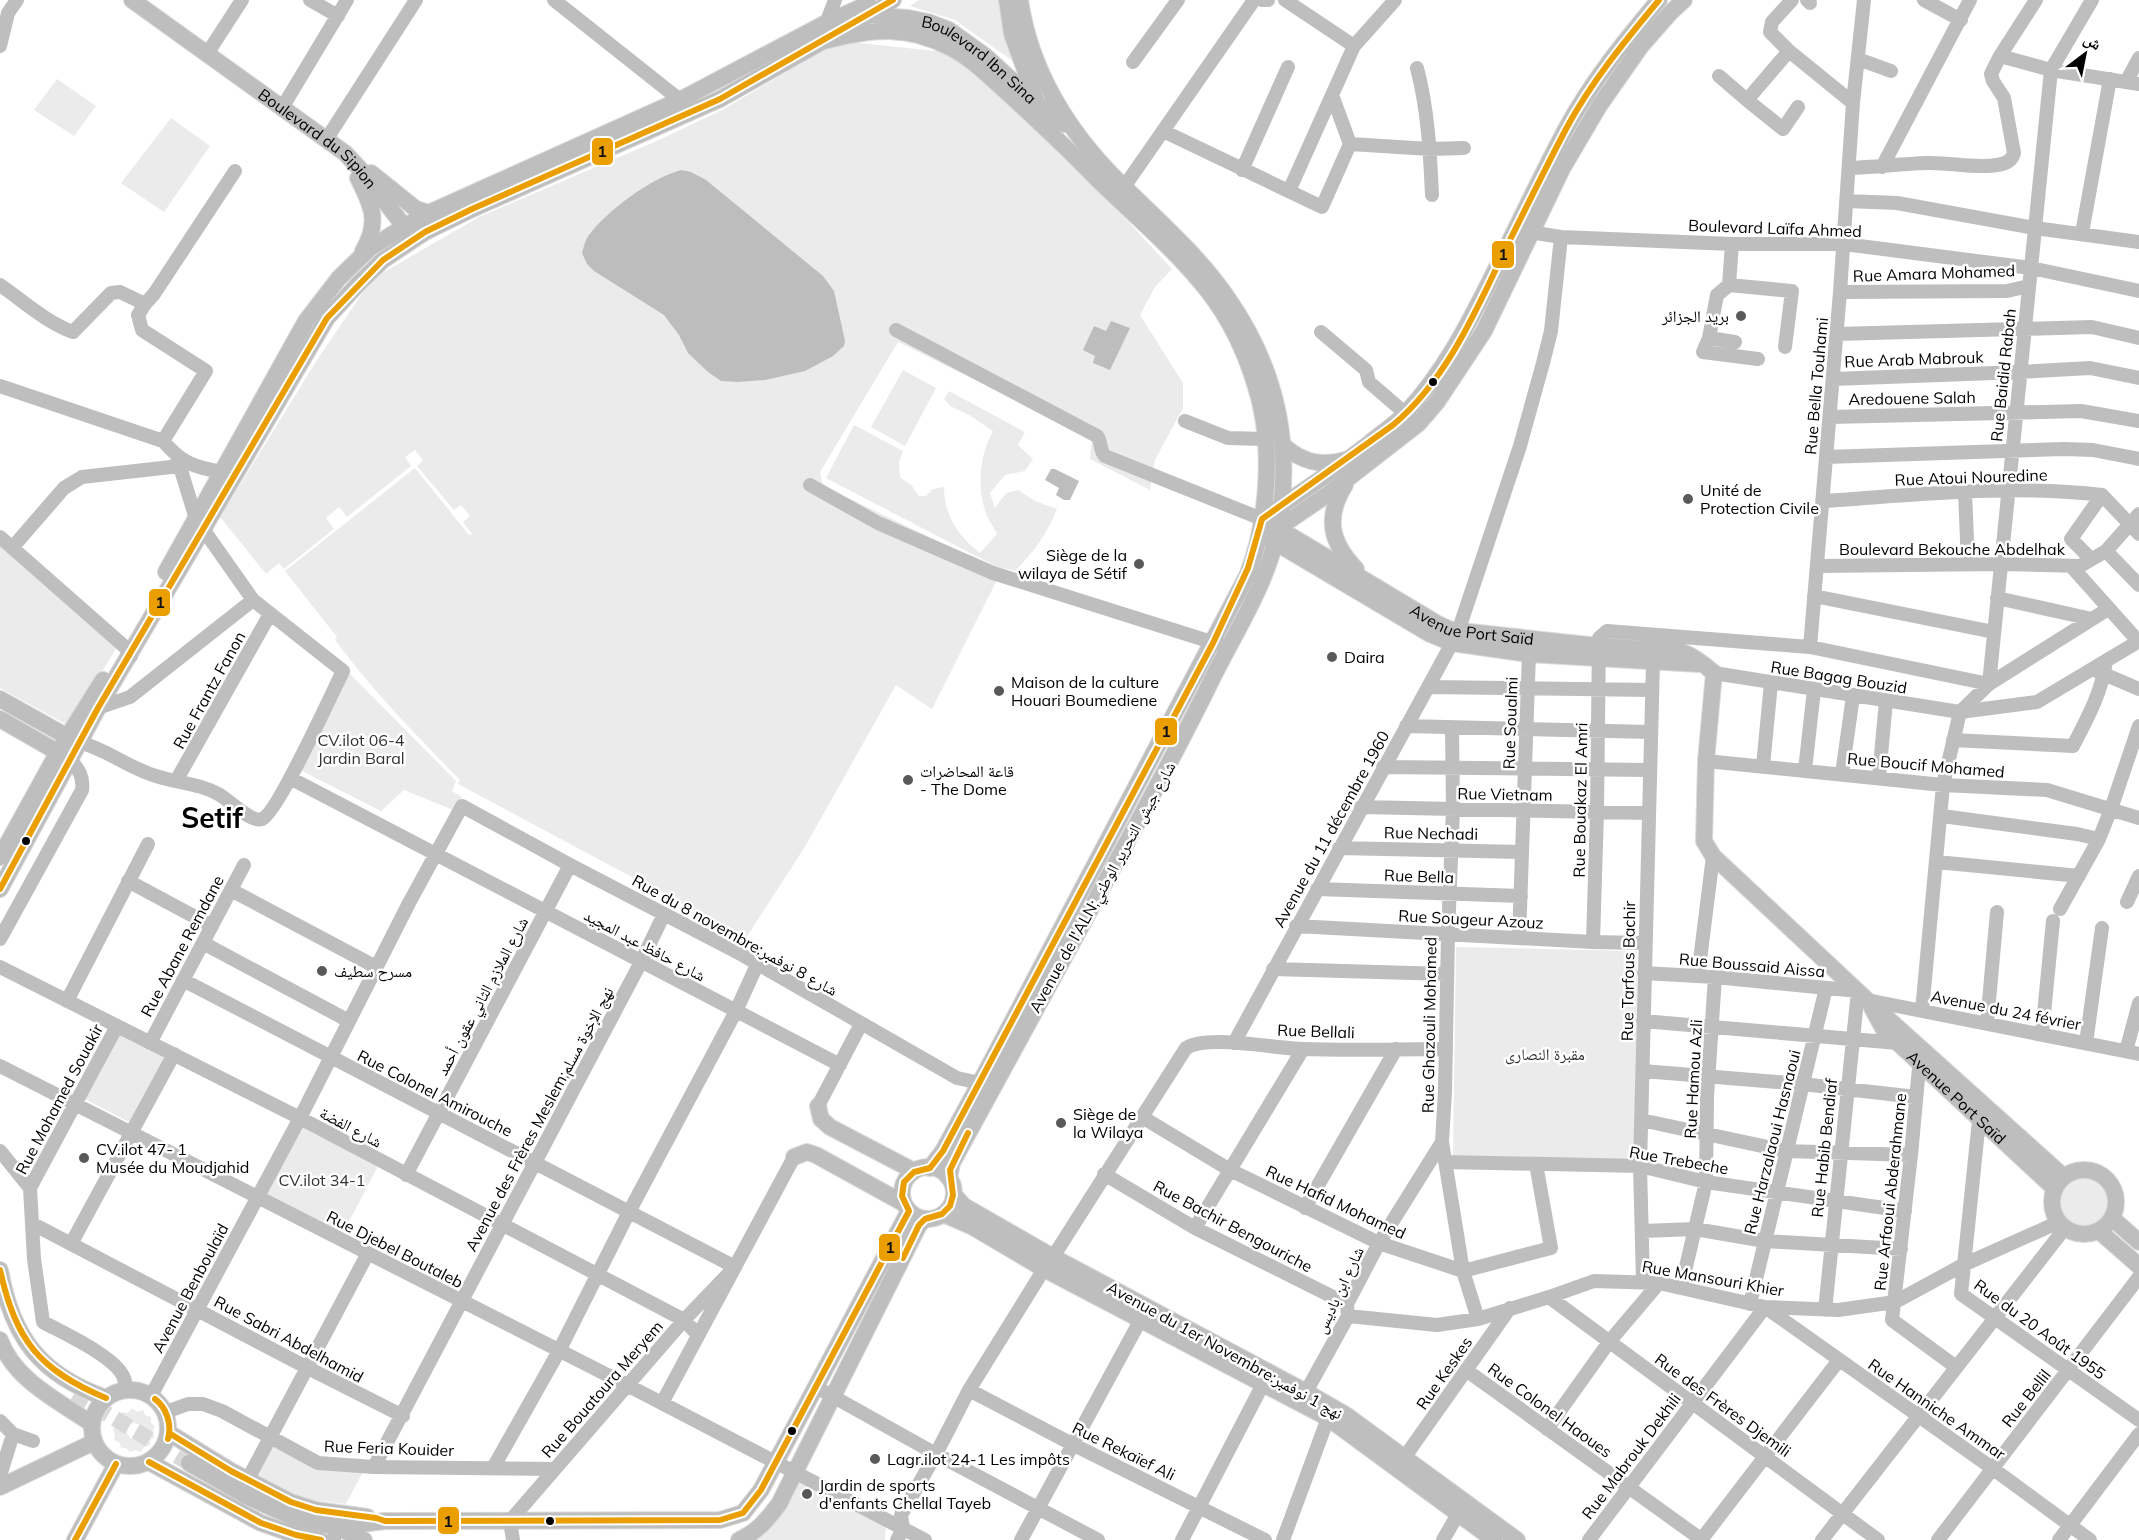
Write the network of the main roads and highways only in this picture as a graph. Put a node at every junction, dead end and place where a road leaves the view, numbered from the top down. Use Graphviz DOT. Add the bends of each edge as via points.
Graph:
graph roads {
  1 [pos="132,0"];
  2 [pos="893,0"];
  3 [pos="1007,0"];
  4 [pos="1020,0"];
  5 [pos="1684,0"];
  6 [pos="1664,6"];
  7 [pos="872,7"];
  8 [pos="824,41"];
  9 [pos="1037,103"];
  10 [pos="1070,139"];
  11 [pos="345,153"];
  12 [pos="429,213"];
  13 [pos="405,225"];
  14 [pos="414,240"];
  15 [pos="359,258"];
  16 [pos="1411,419"];
  17 [pos="1282,445"];
  18 [pos="1349,459"];
  19 [pos="1349,478"];
  20 [pos="1281,506"];
  21 [pos="1261,526"];
  22 [pos="200,529"];
  23 [pos="1277,535"];
  24 [pos="1369,583"];
  25 [pos="1455,638"];
  26 [pos="1220,645"];
  27 [pos="128,651"];
  28 [pos="1599,652"];
  29 [pos="1708,669"];
  30 [pos="0,699"];
  31 [pos="0,719"];
  32 [pos="73,740"];
  33 [pos="64,755"];
  34 [pos="0,857"];
  35 [pos="0,889"];
  36 [pos="1863,995"];
  37 [pos="1921,1056"];
  38 [pos="986,1087"];
  39 [pos="818,1106"];
  40 [pos="794,1156"];
  41 [pos="922,1169"];
  42 [pos="949,1178"];
  43 [pos="2059,1183"];
  44 [pos="954,1195"];
  45 [pos="906,1207"];
  46 [pos="943,1214"];
  47 [pos="2112,1218"];
  48 [pos="925,1219"];
  49 [pos="2099,1231"];
  50 [pos="2139,1242"];
  51 [pos="1049,1263"];
  52 [pos="2139,1266"];
  53 [pos="0,1270"];
  54 [pos="0,1309"];
  55 [pos="0,1340"];
  56 [pos="74,1394"];
  57 [pos="106,1398"];
  58 [pos="1328,1411"];
  59 [pos="92,1424"];
  60 [pos="169,1433"];
  61 [pos="94,1442"];
  62 [pos="149,1462"];
  63 [pos="189,1463"];
  64 [pos="116,1464"];
  65 [pos="0,1487"];
  66 [pos="336,1527"];
  67 [pos="75,1540"];
  68 [pos="321,1540"];
  69 [pos="364,1540"];
  70 [pos="738,1540"];
  71 [pos="1494,1540"];
  72 [pos="1516,1540"];
  1 -- 11 [label="main road, Boulevard du Sipion"];
  2 -- 7 [label="main road, Boulevard Ibn Sina"];
  3 -- 9 [label="main road" via="1012,34"];
  4 -- 10 [label="main road" via="1023,22 1042,76"];
  5 -- 6 [label="main road"];
  6 -- 16 [label="main road" via="1607,63 1583,99 1523,230"];
  7 -- 8 [label="main road, Boulevard Ibn Sina"];
  7 -- 9 [label="main road, Boulevard Ibn Sina" via="949,30 984,55"];
  7 -- 12 [label="main road, Boulevard Ibn Sina" via="824,24 680,100"];
  8 -- 10 [label="main road" via="893,30 951,48"];
  8 -- 14 [label="main road, Boulevard Ibn Sina" via="720,99 472,208"];
  9 -- 10 [label="main road, Boulevard Ibn Sina"];
  10 -- 17 [label="main road, Avenue de l'ALN;شارع جيش التحرير الوطني" via="1207,271 1243,322 1272,386"];
  10 -- 21 [label="main road, Avenue de l'ALN;شارع جيش التحرير الوطني" via="1190,270 1227,318 1255,383 1265,439"];
  11 -- 12 [label="main road" via="416,209"];
  11 -- 13 [label="main road, Boulevard du Sipion"];
  11 -- 15 [label="main road" via="373,214 374,228"];
  12 -- 13 [label="main road, Boulevard Ibn Sina"];
  13 -- 14 [label="main road, Boulevard du Sipion"];
  13 -- 15 [label="main road, Boulevard Ibn Sina"];
  14 -- 22 [label="main road, Boulevard Ibn Sina" via="358,283 327,318"];
  15 -- 22 [label="main road" via="306,321 222,472"];
  16 -- 18 [label="main road"];
  16 -- 19 [label="main road"];
  17 -- 18 [label="main road" via="1298,457 1318,462"];
  17 -- 20 [label="main road, Avenue de l'ALN;شارع جيش التحرير الوطني"];
  18 -- 20 [label="main road"];
  19 -- 23 [label="main road"];
  19 -- 24 [label="main road" via="1336,499 1331,516 1333,531 1344,557"];
  20 -- 21 [label="main road"];
  20 -- 23 [label="main road, Avenue de l'ALN;شارع جيش التحرير الوطني"];
  21 -- 23 [label="main road, Avenue Port Saïd"];
  21 -- 26 [label="main road, Avenue de l'ALN;شارع جيش التحرير الوطني"];
  22 -- 27 [label="main road"];
  23 -- 24 [label="main road, Avenue Port Saïd"];
  23 -- 25 [label="main road, Avenue Port Saïd" via="1430,634"];
  23 -- 26 [label="main road, Avenue de l'ALN;شارع جيش التحرير الوطني" via="1261,581"];
  24 -- 25 [label="main road, Avenue Port Saïd"];
  25 -- 28 [label="main road, Avenue Port Saïd"];
  25 -- 28 [label="main road, Avenue Port Saïd" via="1529,654"];
  26 -- 38 [label="main road, Avenue de l'ALN;شارع جيش التحرير الوطني" via="1183,738"];
  27 -- 32 [label="main road"];
  27 -- 32 [label="main road" via="98,708"];
  28 -- 29 [label="main road, Avenue Port Saïd"];
  28 -- 29 [label="main road, Avenue Port Saïd" via="1680,651"];
  29 -- 36 [label="main road, Avenue Port Saïd" via="1704,841 1713,856"];
  30 -- 32 [label="main road"];
  31 -- 33 [label="main road"];
  32 -- 33 [label="main road"];
  33 -- 34 [label="main road"];
  33 -- 35 [label="main road"];
  36 -- 37 [label="main road, Avenue Port Saïd"];
  36 -- 37 [label="main road, Avenue Port Saïd" via="1884,1030"];
  37 -- 43 [label="main road, Avenue Port Saïd"];
  38 -- 41 [label="main road, Avenue de l'ALN;شارع جيش التحرير الوطني" via="943,1152"];
  38 -- 42 [label="main road, Avenue de l'ALN;شارع جيش التحرير الوطني"];
  39 -- 41 [label="main road" via="818,1114 830,1127"];
  40 -- 45 [label="main road" via="807,1152 816,1155"];
  41 -- 42 [label="main road" via="940,1171"];
  41 -- 45 [label="main road, Avenue de l'ALN;شارع جيش التحرير الوطني" via="907,1177 902,1185"];
  42 -- 44 [label="main road"];
  43 -- 47 [label="main road" via="2071,1173 2088,1170 2104,1176 2116,1199"];
  43 -- 49 [label="main road" via="2052,1206 2062,1225 2082,1234"];
  44 -- 46 [label="main road"];
  44 -- 51 [label="main road, Avenue du 1er Novembre;نهج 1 نوفمبر" via="964,1206"];
  45 -- 48 [label="main road" via="916,1217"];
  45 -- 66 [label="main road, Avenue de l'ALN;شارع جيش التحرير الوطني" via="816,1387 761,1490 743,1513 720,1520 376,1518"];
  46 -- 48 [label="main road"];
  46 -- 51 [label="main road, Avenue du 1er Novembre;نهج 1 نوفمبر"];
  47 -- 49 [label="main road"];
  47 -- 50 [label="main road"];
  48 -- 70 [label="main road" via="779,1504 753,1534"];
  49 -- 52 [label="main road"];
  51 -- 58 [label="main road, Avenue du 1er Novembre;نهج 1 نوفمبر" via="1141,1319 1263,1384"];
  51 -- 58 [label="main road, Avenue du 1er Novembre;نهج 1 نوفمبر" via="1306,1392"];
  53 -- 57 [label="main road" via="10,1312 31,1351 64,1377"];
  54 -- 56 [label="main road" via="11,1339 27,1361"];
  55 -- 59 [label="main road" via="22,1374"];
  57 -- 59 [label="main road"];
  57 -- 60 [label="main road" via="126,1390 151,1396 166,1412"];
  58 -- 71 [label="main road"];
  58 -- 72 [label="main road, Avenue du 1er Novembre;نهج 1 نوفمبر" via="1404,1458"];
  59 -- 61 [label="main road"];
  60 -- 62 [label="main road" via="166,1445"];
  60 -- 66 [label="main road" via="291,1502 316,1510"];
  61 -- 64 [label="main road" via="101,1454"];
  61 -- 65 [label="main road"];
  62 -- 64 [label="main road" via="128,1467"];
  62 -- 68 [label="main road" via="261,1523"];
  63 -- 66 [label="main road" via="248,1497 297,1519"];
  64 -- 67 [label="main road"];
  66 -- 69 [label="main road"];
}
